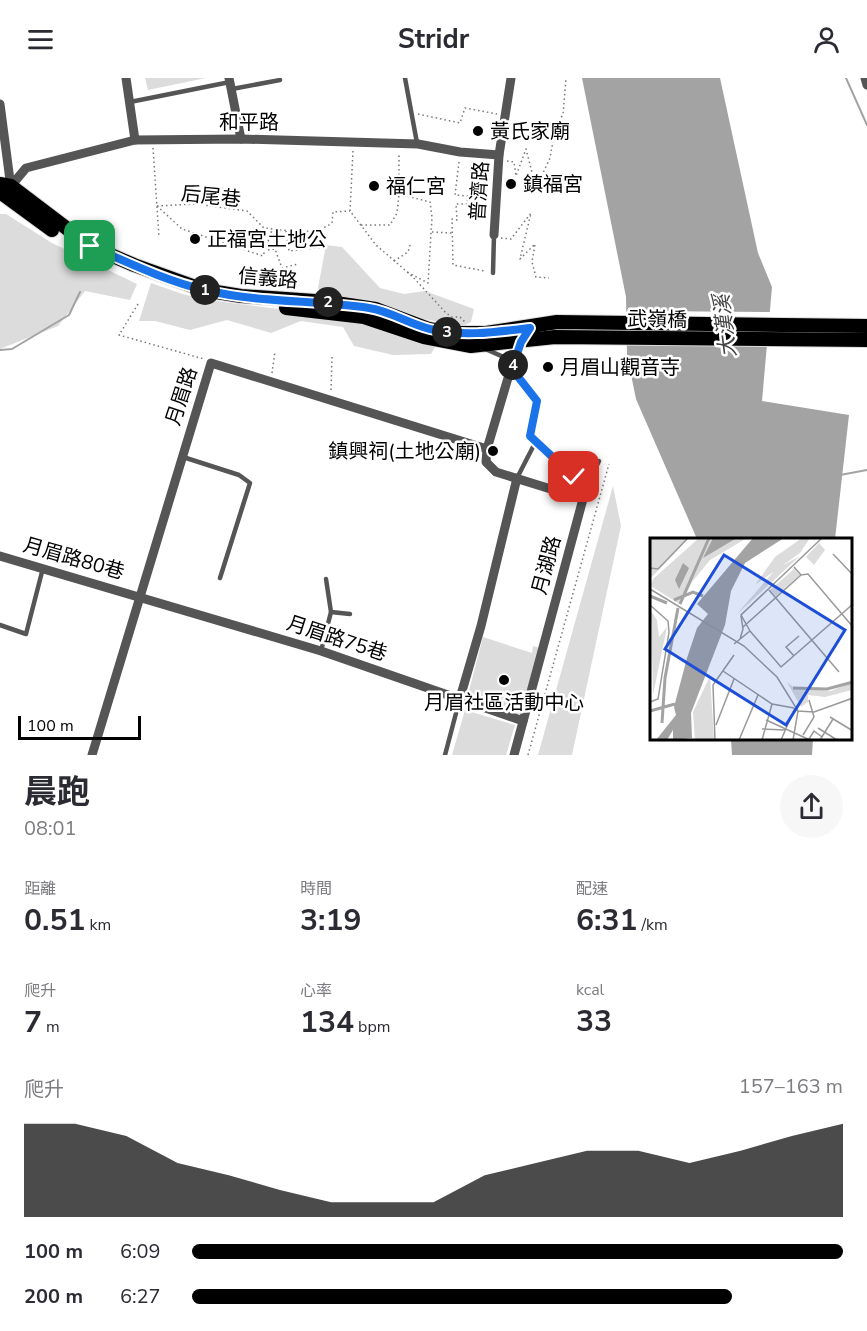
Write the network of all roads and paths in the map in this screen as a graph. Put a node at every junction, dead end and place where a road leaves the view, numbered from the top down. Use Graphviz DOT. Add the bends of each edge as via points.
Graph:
graph roads {
  1 [pos="126,78"];
  2 [pos="405,78"];
  3 [pos="511,78"];
  4 [pos="566,78"];
  5 [pos="864,78"];
  6 [pos="279,80"];
  7 [pos="230,83"];
  8 [pos="867,85"];
  9 [pos="130,102"];
  10 [pos="0,104"];
  11 [pos="411,113"];
  12 [pos="506,115"];
  13 [pos="241,139"];
  14 [pos="135,140"];
  15 [pos="153,141"];
  16 [pos="353,141"];
  17 [pos="398,144"];
  18 [pos="418,144"];
  19 [pos="460,152"];
  20 [pos="499,154"];
  21 [pos="5,190"];
  22 [pos="399,194"];
  23 [pos="157,206"];
  24 [pos="350,211"];
  25 [pos="361,225"];
  26 [pos="272,229"];
  27 [pos="286,230"];
  28 [pos="320,232"];
  29 [pos="431,232"];
  30 [pos="452,233"];
  31 [pos="494,236"];
  32 [pos="159,237"];
  33 [pos="411,242"];
  34 [pos="267,250"];
  35 [pos="393,262"];
  36 [pos="298,264"];
  37 [pos="404,270"];
  38 [pos="493,273"];
  39 [pos="549,278"];
  40 [pos="138,304"];
  41 [pos="452,317"];
  42 [pos="557,322"];
  43 [pos="867,326"];
  44 [pos="530,328"];
  45 [pos="555,337"];
  46 [pos="867,340"];
  47 [pos="521,342"];
  48 [pos="479,345"];
  49 [pos="275,351"];
  50 [pos="332,356"];
  51 [pos="211,363"];
  52 [pos="513,365"];
  53 [pos="270,383"];
  54 [pos="330,399"];
  55 [pos="535,443"];
  56 [pos="487,449"];
  57 [pos="180,456"];
  58 [pos="599,461"];
  59 [pos="609,464"];
  60 [pos="517,478"];
  61 [pos="587,486"];
  62 [pos="583,499"];
  63 [pos="0,556"];
  64 [pos="43,568"];
  65 [pos="220,578"];
  66 [pos="326,579"];
  67 [pos="139,595"];
  68 [pos="331,612"];
  69 [pos="350,614"];
  70 [pos="0,625"];
  71 [pos="321,651"];
  72 [pos="460,698"];
  73 [pos="523,721"];
  74 [pos="92,755"];
  75 [pos="445,755"];
  76 [pos="514,755"];
  77 [pos="528,755"];
  1 -- 9 [label="street"];
  2 -- 11 [label="lane"];
  3 -- 12 [label="street, 普濟路"];
  4 -- 20 [label="path" via="563,115 556,124 550,158 536,188 526,149 516,176 514,162"];
  5 -- 8 [label="street"];
  6 -- 7 [label="lane"];
  7 -- 9 [label="lane"];
  7 -- 13 [label="street"];
  9 -- 14 [label="street"];
  10 -- 21 [label="street"];
  11 -- 12 [label="path" via="460,123 465,108"];
  11 -- 18 [label="lane"];
  12 -- 20 [label="street, 普濟路"];
  13 -- 15 [label="street, 和平路"];
  13 -- 16 [label="street, 和平路"];
  14 -- 15 [label="street, 和平路"];
  14 -- 21 [label="street, 和平路" via="26,168"];
  15 -- 23 [label="path"];
  16 -- 17 [label="street, 和平路"];
  16 -- 24 [label="path"];
  17 -- 18 [label="street, 和平路"];
  17 -- 22 [label="path"];
  18 -- 19 [label="street, 和平路"];
  19 -- 20 [label="street, 和平路"];
  19 -- 30 [label="path" via="455,195 468,195 467,204 456,204 457,220 452,219"];
  20 -- 31 [label="street, 普濟路"];
  21 -- 44 [label="main road, 信義路" via="90,246 204,290 376,309 451,333"];
  21 -- 48 [label="main road, 信義路" via="63,239 87,252 199,295 364,317 424,337"];
  22 -- 25 [label="path" via="397,213 390,225"];
  22 -- 29 [label="path" via="430,201"];
  23 -- 26 [label="path, 后尾巷" via="196,204 247,211 264,228"];
  23 -- 32 [label="path"];
  23 -- 34 [label="path" via="182,229 263,256"];
  24 -- 25 [label="path"];
  24 -- 28 [label="path" via="333,212 332,223"];
  25 -- 35 [label="path"];
  26 -- 27 [label="path"];
  26 -- 34 [label="path"];
  27 -- 28 [label="path"];
  27 -- 28 [label="path" via="289,251 326,247"];
  29 -- 30 [label="path"];
  29 -- 37 [label="path" via="428,283"];
  30 -- 38 [label="path" via="453,265"];
  31 -- 38 [label="lane"];
  31 -- 39 [label="path" via="511,239 531,213 520,259 535,244 532,262 536,277"];
  33 -- 35 [label="path" via="408,252"];
  34 -- 36 [label="path" via="275,249 282,268"];
  35 -- 37 [label="path"];
  37 -- 41 [label="path"];
  40 -- 51 [label="path" via="119,335"];
  42 -- 43 [label="main road, 武嶺橋"];
  42 -- 44 [label="main road, 信義路"];
  44 -- 47 [label="street"];
  45 -- 46 [label="main road, 武嶺橋"];
  45 -- 47 [label="main road, 信義路"];
  47 -- 48 [label="main road, 信義路"];
  47 -- 52 [label="street"];
  48 -- 52 [label="lane"];
  49 -- 53 [label="path"];
  50 -- 54 [label="path"];
  51 -- 53 [label="street, 月眉路"];
  51 -- 57 [label="street, 月眉路"];
  52 -- 55 [label="lane" via="537,401 530,436"];
  52 -- 56 [label="street"];
  53 -- 54 [label="street, 月眉路"];
  54 -- 56 [label="street, 月眉路"];
  55 -- 60 [label="lane"];
  55 -- 61 [label="lane"];
  56 -- 60 [label="street" via="486,462 496,472"];
  57 -- 65 [label="lane" via="239,475 250,483"];
  57 -- 67 [label="street, 月眉路"];
  58 -- 61 [label="lane"];
  59 -- 77 [label="path"];
  60 -- 62 [label="street"];
  60 -- 72 [label="street"];
  61 -- 62 [label="lane"];
  62 -- 73 [label="street, 月湖路"];
  63 -- 64 [label="street, 月眉路80巷"];
  64 -- 67 [label="street, 月眉路80巷"];
  64 -- 70 [label="lane" via="26,634"];
  66 -- 68 [label="lane"];
  67 -- 71 [label="street, 月眉路75巷"];
  67 -- 74 [label="street, 月眉路"];
  68 -- 69 [label="lane"];
  68 -- 71 [label="lane"];
  71 -- 72 [label="street, 月眉路75巷"];
  72 -- 73 [label="street, 月眉路75巷"];
  72 -- 75 [label="lane"];
  73 -- 76 [label="street, 月湖路"];
}
